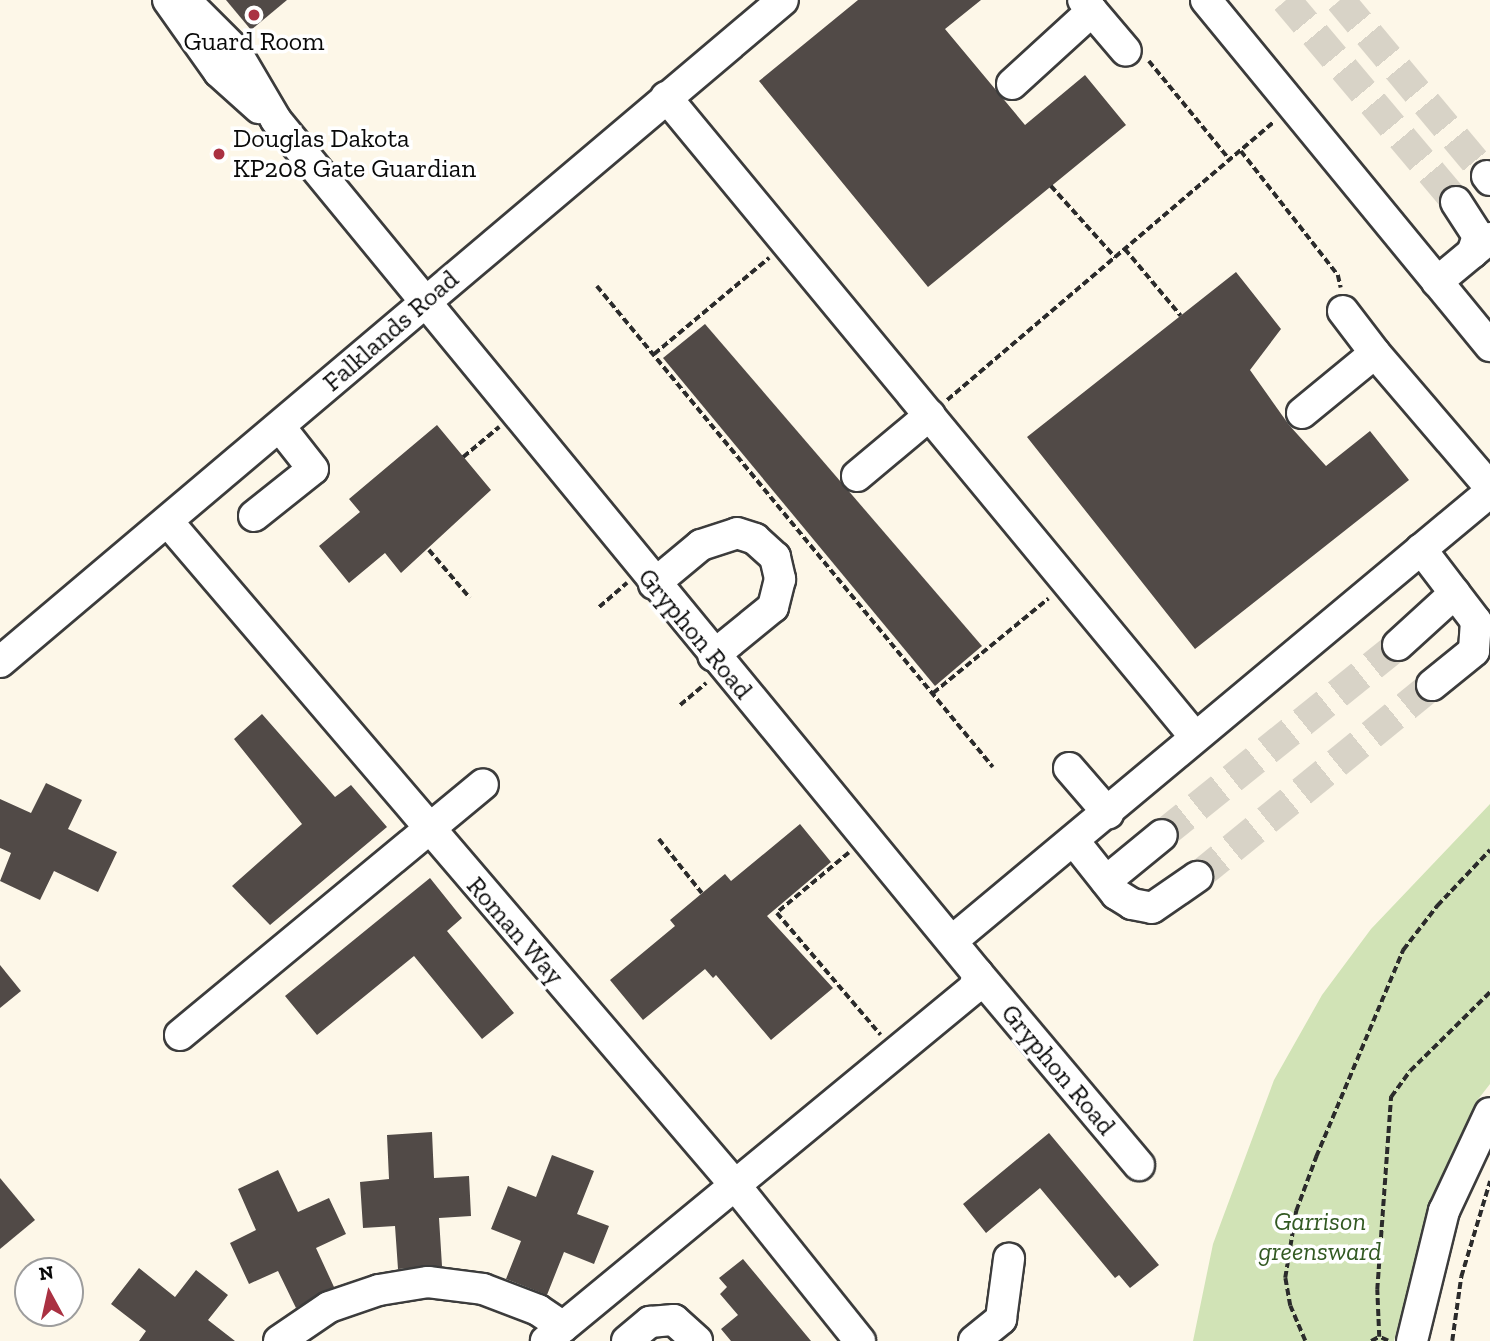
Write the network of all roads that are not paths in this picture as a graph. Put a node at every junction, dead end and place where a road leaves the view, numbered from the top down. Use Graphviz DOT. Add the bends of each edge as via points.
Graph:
graph roads {
  1 [pos="169,0"];
  2 [pos="185,0"];
  3 [pos="783,0"];
  4 [pos="1206,0"];
  5 [pos="1087,5"];
  6 [pos="1126,51"];
  7 [pos="1012,84"];
  8 [pos="666,97"];
  9 [pos="276,120"];
  10 [pos="1456,202"];
  11 [pos="1481,245"];
  12 [pos="387,255"];
  13 [pos="1437,282"];
  14 [pos="427,299"];
  15 [pos="1343,312"];
  16 [pos="380,339"];
  17 [pos="1490,346"];
  18 [pos="1375,353"];
  19 [pos="1302,414"];
  20 [pos="929,415"];
  21 [pos="280,427"];
  22 [pos="858,476"];
  23 [pos="1490,489"];
  24 [pos="254,516"];
  25 [pos="169,523"];
  26 [pos="1421,549"];
  27 [pos="648,577"];
  28 [pos="1455,593"];
  29 [pos="1398,645"];
  30 [pos="0,662"];
  31 [pos="719,662"];
  32 [pos="1432,685"];
  33 [pos="1195,737"];
  34 [pos="1069,768"];
  35 [pos="484,784"];
  36 [pos="1108,813"];
  37 [pos="426,828"];
  38 [pos="1162,835"];
  39 [pos="1074,841"];
  40 [pos="1196,877"];
  41 [pos="1106,881"];
  42 [pos="967,959"];
  43 [pos="180,1035"];
  44 [pos="1490,1113"];
  45 [pos="1139,1165"];
  46 [pos="735,1185"];
  47 [pos="1009,1259"];
  48 [pos="555,1334"];
  49 [pos="279,1341"];
  50 [pos="627,1341"];
  51 [pos="696,1341"];
  52 [pos="860,1341"];
  53 [pos="974,1341"];
  54 [pos="1412,1341"];
  1 -- 9 [label="street" via="219,72"];
  2 -- 9 [label="street" via="235,50"];
  3 -- 8 [label="street, Falklands Road"];
  4 -- 13 [label="street"];
  5 -- 6 [label="street"];
  5 -- 7 [label="street"];
  8 -- 14 [label="street, Falklands Road"];
  8 -- 20 [label="street"];
  9 -- 12 [label="street, Gryphon Road"];
  10 -- 11 [label="street"];
  11 -- 13 [label="street"];
  12 -- 14 [label="street, Gryphon Road"];
  12 -- 16 [label="street" via="397,276 400,306"];
  13 -- 17 [label="street"];
  14 -- 16 [label="street, Falklands Road"];
  14 -- 27 [label="street, Gryphon Road"];
  15 -- 18 [label="street"];
  16 -- 21 [label="street, Falklands Road"];
  18 -- 19 [label="street"];
  18 -- 23 [label="street"];
  20 -- 22 [label="street"];
  20 -- 33 [label="street"];
  21 -- 24 [label="street" via="313,469"];
  21 -- 25 [label="street, Falklands Road"];
  23 -- 26 [label="street"];
  25 -- 30 [label="street, Falklands Road"];
  25 -- 37 [label="street, Roman Way"];
  26 -- 28 [label="street"];
  26 -- 33 [label="street"];
  27 -- 31 [label="street, Gryphon Road"];
  27 -- 31 [label="street" via="701,545 737,533 755,539 775,557 780,579 773,607"];
  28 -- 29 [label="street"];
  28 -- 32 [label="street" via="1476,621 1474,651"];
  31 -- 42 [label="street, Gryphon Road"];
  33 -- 36 [label="street"];
  34 -- 36 [label="street"];
  35 -- 37 [label="street"];
  36 -- 39 [label="street"];
  37 -- 43 [label="street"];
  37 -- 46 [label="street, Roman Way"];
  38 -- 41 [label="street"];
  39 -- 41 [label="street"];
  39 -- 42 [label="street"];
  40 -- 41 [label="street" via="1152,908 1132,904"];
  42 -- 45 [label="street, Gryphon Road"];
  42 -- 46 [label="street" via="974,988"];
  44 -- 54 [label="street" via="1444,1211"];
  46 -- 48 [label="street"];
  46 -- 52 [label="street, Roman Way"];
  47 -- 53 [label="street" via="1001,1319"];
  48 -- 49 [label="street" via="538,1310 483,1289 428,1282 379,1290 329,1307"];
  50 -- 51 [label="street" via="650,1322 674,1320"];
}
